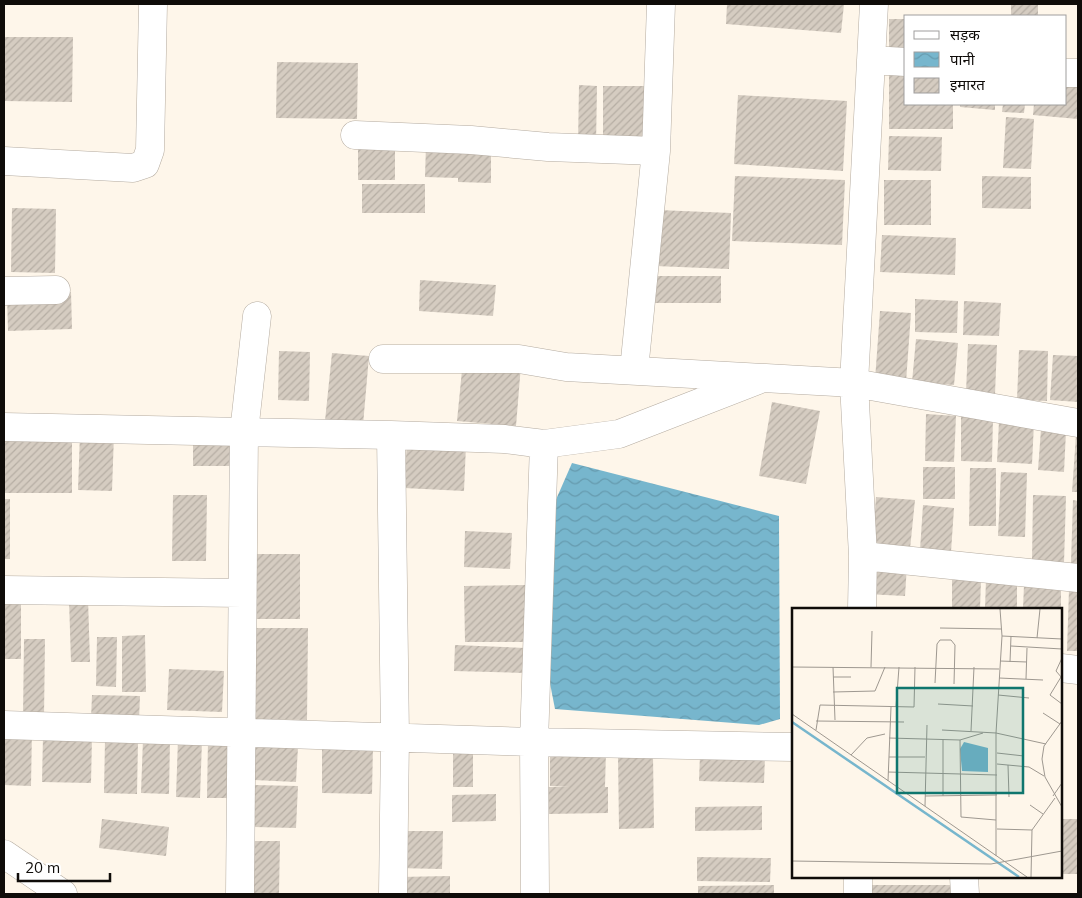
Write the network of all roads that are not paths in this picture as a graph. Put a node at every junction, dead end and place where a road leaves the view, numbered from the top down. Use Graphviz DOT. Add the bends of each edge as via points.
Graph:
graph roads {
  1 [pos="153,4"];
  2 [pos="660,4"];
  3 [pos="874,4"];
  4 [pos="871,60"];
  5 [pos="904,62"];
  6 [pos="355,135"];
  7 [pos="656,151"];
  8 [pos="4,161"];
  9 [pos="56,290"];
  10 [pos="4,291"];
  11 [pos="257,316"];
  12 [pos="384,358"];
  13 [pos="634,370"];
  14 [pos="763,378"];
  15 [pos="854,383"];
  16 [pos="1078,423"];
  17 [pos="4,427"];
  18 [pos="244,432"];
  19 [pos="391,435"];
  20 [pos="544,444"];
  21 [pos="863,556"];
  22 [pos="1078,578"];
  23 [pos="4,590"];
  24 [pos="242,593"];
  25 [pos="862,608"];
  26 [pos="1062,668"];
  27 [pos="1078,670"];
  28 [pos="4,725"];
  29 [pos="241,732"];
  30 [pos="395,737"];
  31 [pos="534,742"];
  32 [pos="792,747"];
  33 [pos="4,854"];
  34 [pos="858,878"];
  35 [pos="964,878"];
  36 [pos="62,894"];
  37 [pos="240,894"];
  38 [pos="393,894"];
  39 [pos="535,894"];
  40 [pos="858,894"];
  41 [pos="965,894"];
  1 -- 8 [label="street" via="150,150 145,164 134,168"];
  2 -- 7 [label="street"];
  3 -- 4 [label="street"];
  4 -- 5 [label="street"];
  4 -- 15 [label="street"];
  6 -- 7 [label="street"];
  7 -- 13 [label="street"];
  9 -- 10 [label="street"];
  11 -- 18 [label="street"];
  12 -- 13 [label="street" via="519,358 566,367"];
  13 -- 14 [label="street"];
  14 -- 15 [label="street"];
  14 -- 20 [label="street" via="619,434"];
  15 -- 16 [label="street"];
  15 -- 21 [label="street"];
  17 -- 18 [label="street"];
  18 -- 19 [label="street"];
  18 -- 24 [label="street"];
  19 -- 20 [label="street"];
  19 -- 30 [label="street"];
  20 -- 31 [label="street"];
  21 -- 22 [label="street"];
  21 -- 25 [label="street"];
  23 -- 24 [label="street"];
  24 -- 29 [label="street"];
  26 -- 27 [label="street"];
  28 -- 29 [label="street"];
  29 -- 30 [label="street"];
  29 -- 37 [label="street"];
  30 -- 31 [label="street"];
  30 -- 38 [label="street"];
  31 -- 32 [label="street"];
  31 -- 39 [label="street"];
  33 -- 36 [label="street"];
  34 -- 40 [label="street"];
  35 -- 41 [label="street"];
}
